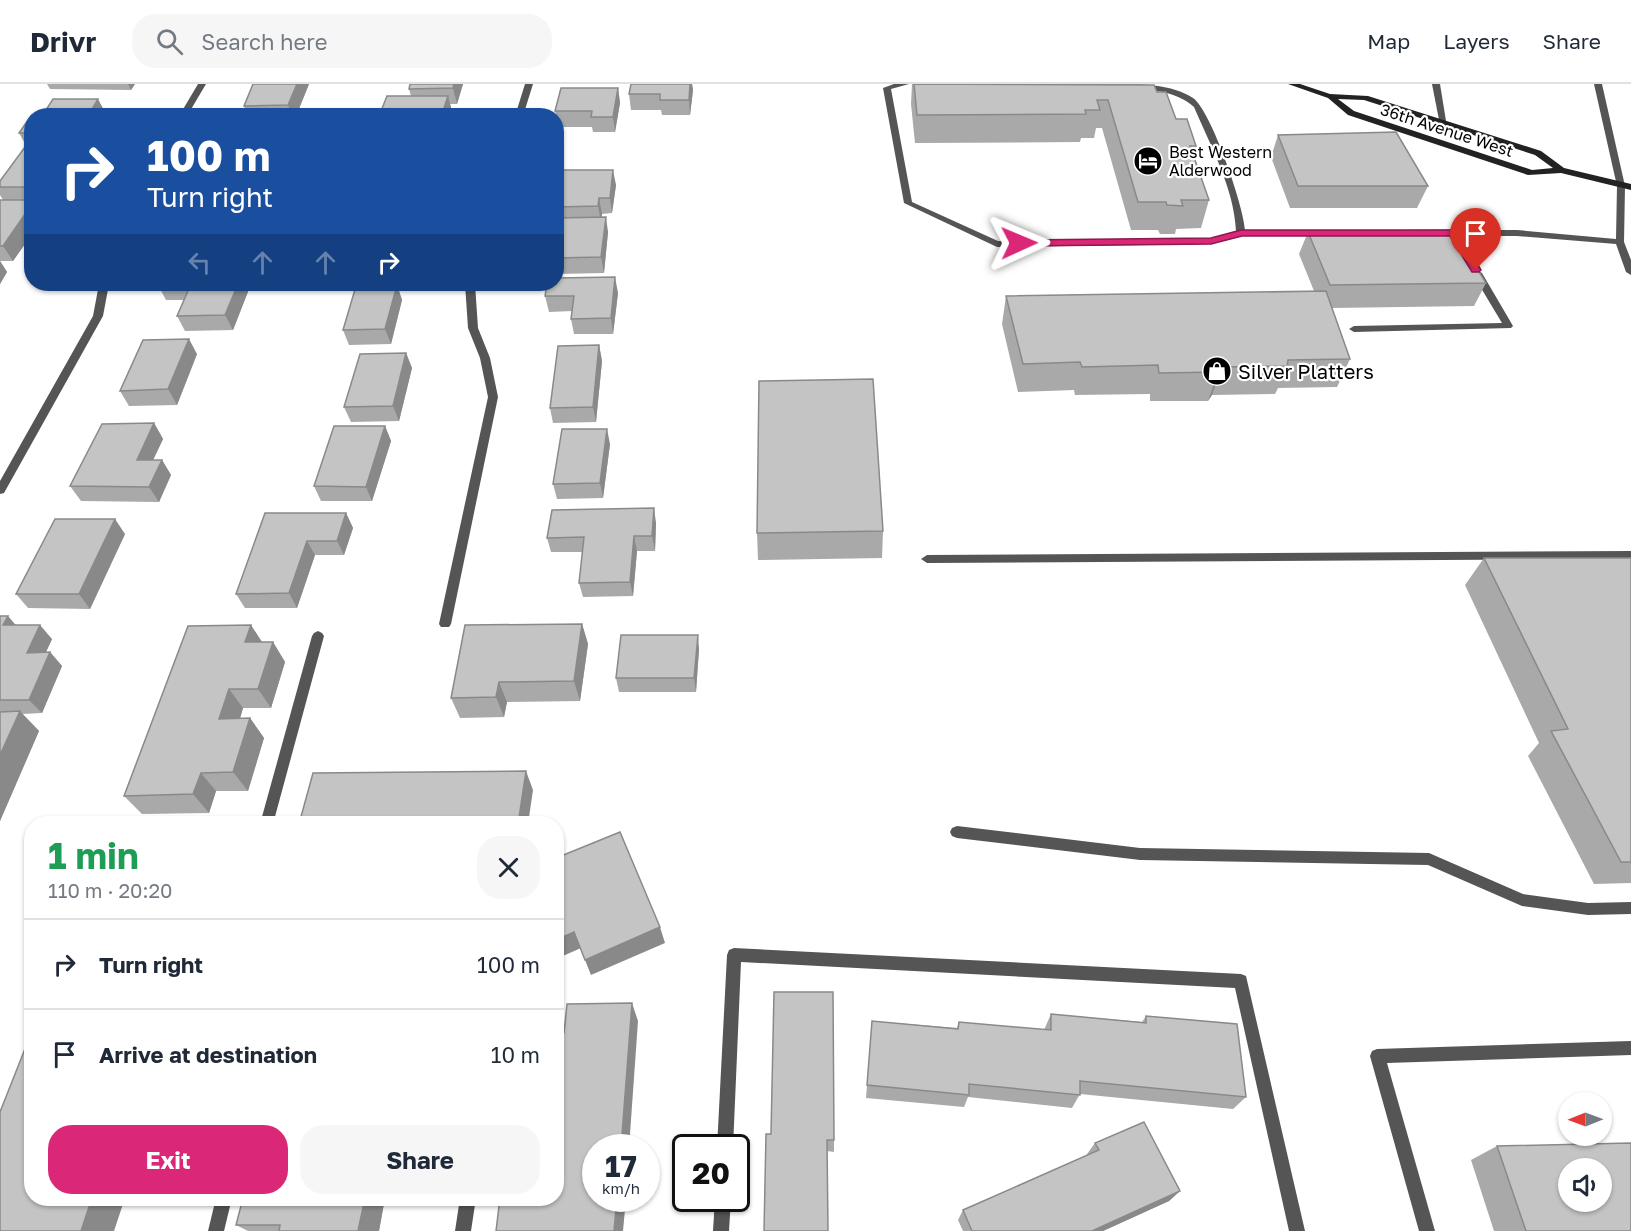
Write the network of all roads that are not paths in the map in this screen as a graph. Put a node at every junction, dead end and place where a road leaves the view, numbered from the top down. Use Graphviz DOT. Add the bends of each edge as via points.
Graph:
graph roads {
  1 [pos="202,84"];
  2 [pos="528,84"];
  3 [pos="905,84"];
  4 [pos="1120,84"];
  5 [pos="1292,84"];
  6 [pos="1436,84"];
  7 [pos="1598,84"];
  8 [pos="1329,96"];
  9 [pos="188,108"];
  10 [pos="521,108"];
  11 [pos="1444,125"];
  12 [pos="1561,170"];
  13 [pos="1626,187"];
  14 [pos="1241,233"];
  15 [pos="1336,233"];
  16 [pos="1430,233"];
  17 [pos="1454,233"];
  18 [pos="1620,242"];
  19 [pos="1460,243"];
  20 [pos="1472,264"];
  21 [pos="1631,272"];
  22 [pos="103,291"];
  23 [pos="470,291"];
  24 [pos="1354,329"];
  25 [pos="0,490"];
  26 [pos="1631,555"];
  27 [pos="927,559"];
  28 [pos="445,624"];
  29 [pos="318,636"];
  30 [pos="268,816"];
  31 [pos="957,832"];
  32 [pos="1631,908"];
  33 [pos="1631,1048"];
  34 [pos="726,1134"];
  35 [pos="222,1206"];
  36 [pos="467,1206"];
  37 [pos="722,1212"];
  38 [pos="216,1231"];
  39 [pos="464,1231"];
  40 [pos="721,1231"];
  41 [pos="1297,1231"];
  42 [pos="1426,1231"];
  1 -- 9 [label="street"];
  2 -- 10 [label="street"];
  3 -- 14 [label="street" via="887,88 908,203 997,244 1211,241"];
  4 -- 14 [label="street" via="1182,94 1198,106 1236,204"];
  5 -- 8 [label="main road, 36th Avenue West"];
  6 -- 11 [label="street"];
  7 -- 13 [label="street"];
  8 -- 11 [label="main road, 36th Avenue West" via="1365,98"];
  8 -- 12 [label="main road, 36th Avenue West" via="1351,113 1532,174"];
  11 -- 12 [label="main road, 36th Avenue West" via="1538,153"];
  12 -- 13 [label="main road, 36th Avenue West"];
  13 -- 18 [label="street"];
  14 -- 15 [label="street"];
  16 -- 17 [label="street"];
  17 -- 18 [label="street" via="1517,233"];
  17 -- 19 [label="street"];
  18 -- 21 [label="street"];
  20 -- 24 [label="street" via="1508,326"];
  22 -- 25 [label="street" via="98,316"];
  23 -- 28 [label="street" via="473,328 485,358 493,397"];
  26 -- 27 [label="street"];
  29 -- 30 [label="street"];
  31 -- 32 [label="street" via="1140,854 1429,859 1521,900 1588,909"];
  33 -- 42 [label="street" via="1377,1056"];
  34 -- 41 [label="street" via="734,955 1241,981"];
  35 -- 38 [label="street"];
  36 -- 39 [label="street"];
  37 -- 40 [label="street"];
}
